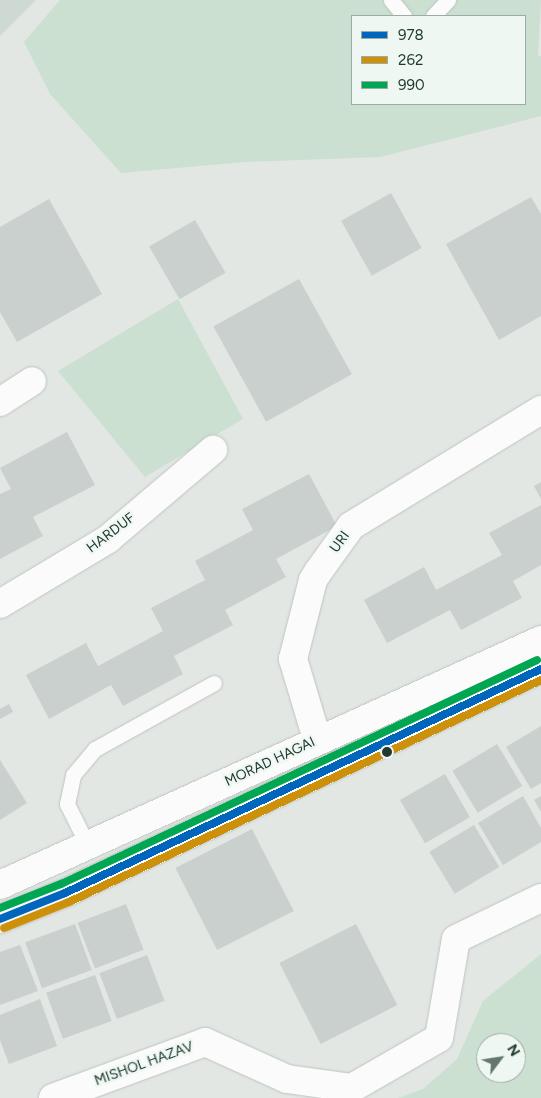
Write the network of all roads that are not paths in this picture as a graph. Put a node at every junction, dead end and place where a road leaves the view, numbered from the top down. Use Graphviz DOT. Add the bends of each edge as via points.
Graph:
graph roads {
  1 [pos="391,0"];
  2 [pos="448,0"];
  3 [pos="403,15"];
  4 [pos="434,15"];
  5 [pos="32,381"];
  6 [pos="0,402"];
  7 [pos="541,410"];
  8 [pos="213,450"];
  9 [pos="0,604"];
  10 [pos="541,640"];
  11 [pos="541,669"];
  12 [pos="214,683"];
  13 [pos="317,740"];
  14 [pos="88,846"];
  15 [pos="0,885"];
  16 [pos="541,898"];
  17 [pos="0,919"];
  18 [pos="53,1098"];
  1 -- 3 [label="lane"];
  2 -- 4 [label="lane"];
  5 -- 6 [label="street"];
  7 -- 13 [label="street, URI" via="351,526 312,580 293,659"];
  8 -- 9 [label="street, HARDUF" via="108,539"];
  10 -- 13 [label="street, MORAD HAGAI"];
  11 -- 17 [label="street, MORAD HAGAI" via="65,893"];
  12 -- 14 [label="lane" via="95,749 73,775 67,804"];
  13 -- 14 [label="street, MORAD HAGAI"];
  14 -- 15 [label="street, MORAD HAGAI"];
  16 -- 18 [label="street, MISHOL HAZAV" via="456,939 439,1038 352,1088 287,1080 205,1042"];
}
